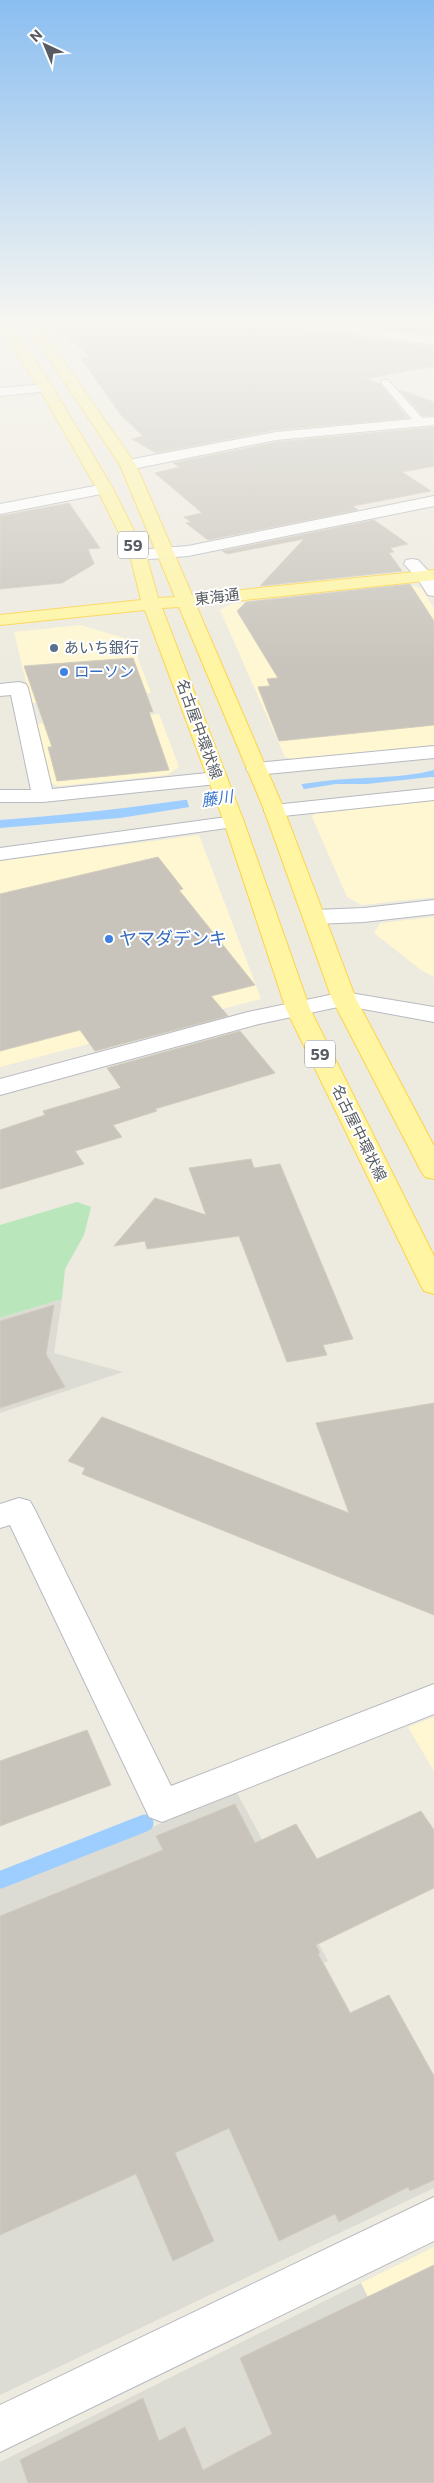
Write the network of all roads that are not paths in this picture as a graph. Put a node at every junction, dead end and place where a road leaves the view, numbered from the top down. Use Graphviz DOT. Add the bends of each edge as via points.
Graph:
graph roads {
  1 [pos="76,439"];
  2 [pos="110,439"];
  3 [pos="261,439"];
  4 [pos="128,465"];
  5 [pos="105,489"];
  6 [pos="434,501"];
  7 [pos="0,509"];
  8 [pos="166,553"];
  9 [pos="138,555"];
  10 [pos="426,569"];
  11 [pos="434,591"];
  12 [pos="183,594"];
  13 [pos="149,597"];
  14 [pos="0,605"];
  15 [pos="0,620"];
  16 [pos="0,690"];
  17 [pos="434,752"];
  18 [pos="258,772"];
  19 [pos="217,781"];
  20 [pos="434,794"];
  21 [pos="0,796"];
  22 [pos="43,796"];
  23 [pos="274,809"];
  24 [pos="233,818"];
  25 [pos="0,854"];
  26 [pos="434,907"];
  27 [pos="315,917"];
  28 [pos="344,999"];
  29 [pos="298,1009"];
  30 [pos="434,1015"];
  31 [pos="0,1087"];
  32 [pos="434,1171"];
  33 [pos="434,1284"];
  34 [pos="0,1516"];
  35 [pos="434,1699"];
  36 [pos="434,2218"];
  37 [pos="0,2429"];
  1 -- 5 [label="main road, 名古屋中環状線 / 59"];
  2 -- 4 [label="main road, 59"];
  3 -- 4 [label="street"];
  4 -- 8 [label="main road, 59"];
  5 -- 7 [label="street"];
  5 -- 9 [label="main road, 名古屋中環状線 / 59"];
  6 -- 8 [label="street"];
  8 -- 9 [label="street"];
  8 -- 12 [label="main road, 59"];
  9 -- 13 [label="main road, 名古屋中環状線 / 59"];
  10 -- 11 [label="street"];
  10 -- 12 [label="main road, 東海通"];
  12 -- 13 [label="main road, 東海通"];
  12 -- 18 [label="main road, 59"];
  13 -- 14 [label="main road, 東海通"];
  13 -- 15 [label="main road, 東海通"];
  13 -- 19 [label="main road, 名古屋中環状線 / 59"];
  16 -- 22 [label="street" via="19,688"];
  17 -- 18 [label="street"];
  18 -- 23 [label="main road, 59"];
  19 -- 22 [label="street"];
  19 -- 24 [label="main road, 名古屋中環状線 / 59"];
  20 -- 23 [label="street"];
  21 -- 22 [label="street"];
  23 -- 27 [label="main road, 59"];
  24 -- 25 [label="street"];
  24 -- 29 [label="main road, 名古屋中環状線 / 59"];
  26 -- 27 [label="street"];
  27 -- 28 [label="main road, 59"];
  28 -- 29 [label="street"];
  28 -- 30 [label="street"];
  28 -- 32 [label="main road, 59"];
  29 -- 31 [label="street" via="256,1017"];
  29 -- 33 [label="main road, 名古屋中環状線 / 59"];
  34 -- 35 [label="street" via="19,1510 162,1806"];
  36 -- 37 [label="street"];
}
